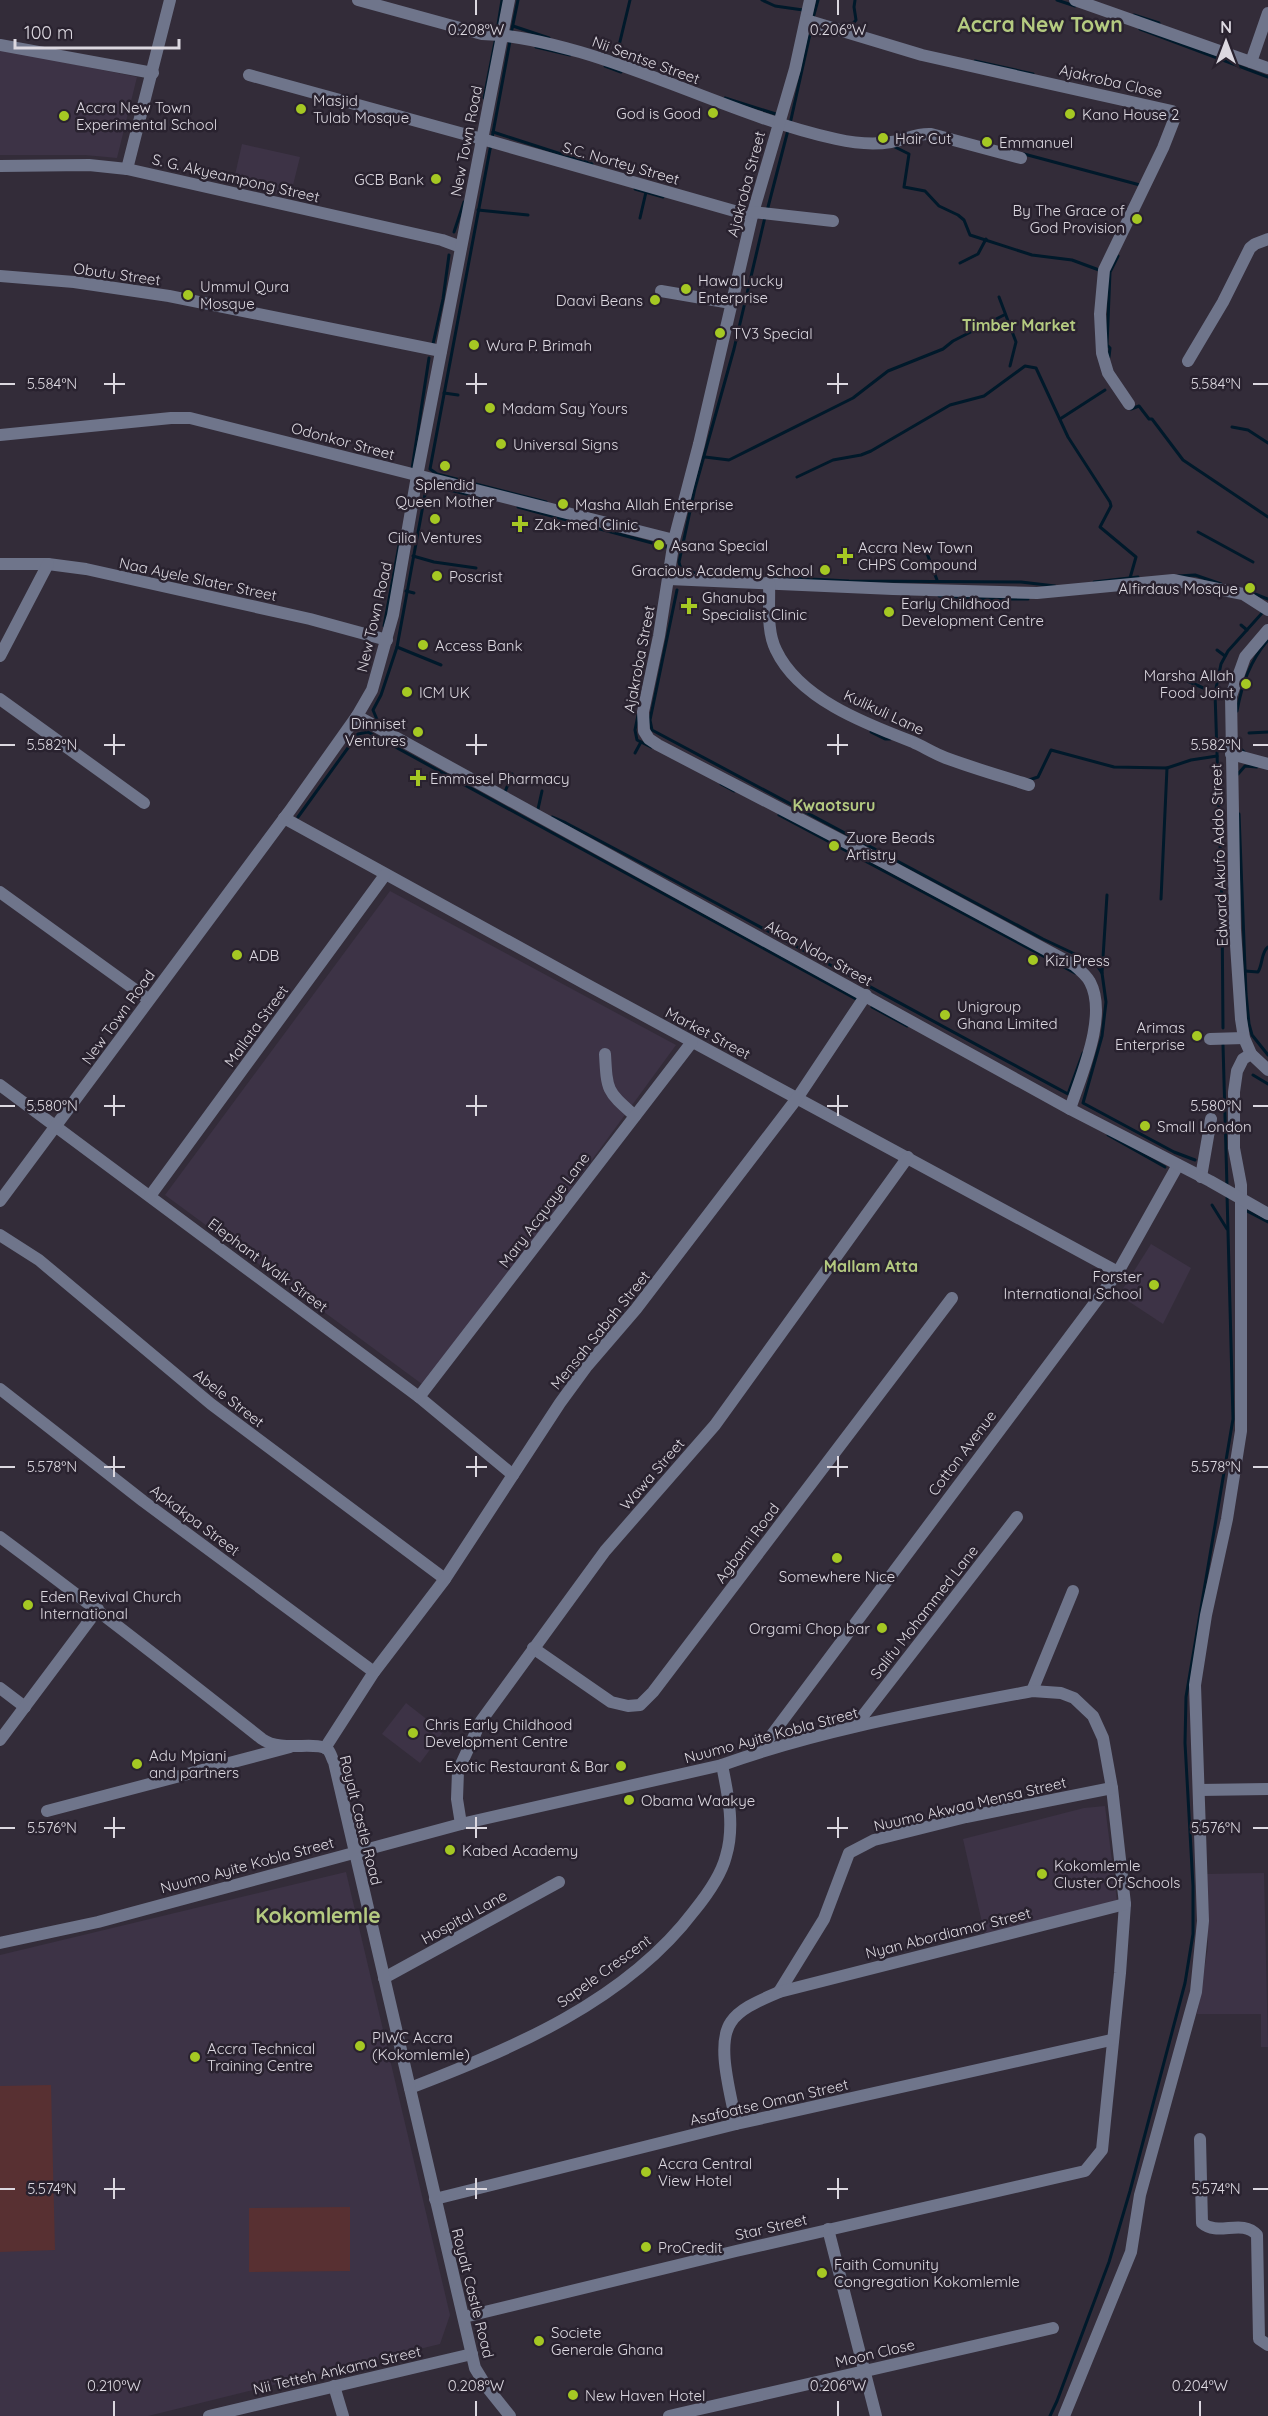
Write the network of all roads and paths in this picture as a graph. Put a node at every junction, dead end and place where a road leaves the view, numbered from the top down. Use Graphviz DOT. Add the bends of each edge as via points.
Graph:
graph roads {
  1 [pos="170,0"];
  2 [pos="358,0"];
  3 [pos="509,0"];
  4 [pos="810,0"];
  5 [pos="1075,0"];
  6 [pos="1268,13"];
  7 [pos="806,20"];
  8 [pos="502,34"];
  9 [pos="0,45"];
  10 [pos="1251,62"];
  11 [pos="1268,68"];
  12 [pos="153,73"];
  13 [pos="249,75"];
  14 [pos="778,122"];
  15 [pos="482,139"];
  16 [pos="1021,158"];
  17 [pos="0,166"];
  18 [pos="127,169"];
  19 [pos="753,214"];
  20 [pos="833,220"];
  21 [pos="1268,239"];
  22 [pos="461,248"];
  23 [pos="0,276"];
  24 [pos="661,291"];
  25 [pos="731,303"];
  26 [pos="441,351"];
  27 [pos="1188,361"];
  28 [pos="1129,404"];
  29 [pos="0,435"];
  30 [pos="417,476"];
  31 [pos="674,540"];
  32 [pos="0,564"];
  33 [pos="48,564"];
  34 [pos="669,579"];
  35 [pos="770,582"];
  36 [pos="1264,606"];
  37 [pos="1268,630"];
  38 [pos="387,640"];
  39 [pos="0,656"];
  40 [pos="0,699"];
  41 [pos="357,716"];
  42 [pos="1231,754"];
  43 [pos="1268,764"];
  44 [pos="1029,785"];
  45 [pos="144,803"];
  46 [pos="284,818"];
  47 [pos="386,874"];
  48 [pos="0,892"];
  49 [pos="866,995"];
  50 [pos="148,999"];
  51 [pos="1244,1038"];
  52 [pos="1210,1039"];
  53 [pos="692,1042"];
  54 [pos="605,1054"];
  55 [pos="1251,1054"];
  56 [pos="1268,1071"];
  57 [pos="0,1085"];
  58 [pos="798,1097"];
  59 [pos="1070,1109"];
  60 [pos="634,1116"];
  61 [pos="1211,1119"];
  62 [pos="57,1128"];
  63 [pos="908,1157"];
  64 [pos="1178,1165"];
  65 [pos="1205,1179"];
  66 [pos="150,1196"];
  67 [pos="1240,1198"];
  68 [pos="0,1201"];
  69 [pos="1268,1214"];
  70 [pos="0,1235"];
  71 [pos="1118,1272"];
  72 [pos="952,1298"];
  73 [pos="0,1389"];
  74 [pos="419,1397"];
  75 [pos="513,1475"];
  76 [pos="1017,1517"];
  77 [pos="0,1537"];
  78 [pos="445,1579"];
  79 [pos="1073,1591"];
  80 [pos="98,1610"];
  81 [pos="533,1648"];
  82 [pos="374,1672"];
  83 [pos="0,1688"];
  84 [pos="1032,1690"];
  85 [pos="25,1707"];
  86 [pos="855,1726"];
  87 [pos="0,1740"];
  88 [pos="290,1747"];
  89 [pos="325,1748"];
  90 [pos="759,1752"];
  91 [pos="722,1766"];
  92 [pos="1112,1788"];
  93 [pos="1268,1789"];
  94 [pos="1199,1790"];
  95 [pos="47,1811"];
  96 [pos="461,1824"];
  97 [pos="353,1852"];
  98 [pos="559,1882"];
  99 [pos="1125,1904"];
  100 [pos="0,1943"];
  101 [pos="384,1978"];
  102 [pos="779,1992"];
  103 [pos="1112,2040"];
  104 [pos="410,2088"];
  105 [pos="736,2124"];
  106 [pos="1200,2139"];
  107 [pos="1085,2171"];
  108 [pos="435,2199"];
  109 [pos="828,2229"];
  110 [pos="464,2317"];
  111 [pos="1053,2328"];
  112 [pos="1268,2345"];
  113 [pos="472,2354"];
  114 [pos="865,2371"];
  115 [pos="334,2386"];
  116 [pos="217,2415"];
  117 [pos="343,2416"];
  118 [pos="510,2416"];
  119 [pos="669,2416"];
  120 [pos="876,2416"];
  121 [pos="1064,2416"];
  1 -- 12 [label="street"];
  2 -- 8 [label="street, Nii Sentse Street" via="482,34"];
  3 -- 8 [label="street, New Town Road"];
  4 -- 7 [label="street, Ajakroba Street"];
  5 -- 10 [label="street"];
  6 -- 10 [label="street"];
  7 -- 14 [label="street, Ajakroba Street"];
  7 -- 28 [label="street, Ajakroba Close" via="922,55 1172,111 1174,120 1163,148 1104,270 1102,353 1107,374"];
  8 -- 14 [label="street, Nii Sentse Street" via="618,63"];
  8 -- 15 [label="street, New Town Road"];
  9 -- 12 [label="street"];
  10 -- 11 [label="street"];
  12 -- 18 [label="street"];
  13 -- 15 [label="street, S.C. Nortey Street"];
  14 -- 16 [label="street" via="836,139 871,144 931,134"];
  14 -- 19 [label="street, Ajakroba Street"];
  15 -- 19 [label="street, S.C. Nortey Street"];
  15 -- 22 [label="street, New Town Road"];
  17 -- 18 [label="street, S. G. Akyeampong Street" via="89,165"];
  18 -- 22 [label="street, S. G. Akyeampong Street" via="442,240"];
  19 -- 20 [label="street, S.C. Nortey Street"];
  19 -- 25 [label="street, Ajakroba Street"];
  21 -- 27 [label="street" via="1250,248"];
  22 -- 26 [label="street, New Town Road"];
  23 -- 26 [label="street, Obutu Street" via="169,296"];
  24 -- 25 [label="street"];
  25 -- 31 [label="street, Ajakroba Street"];
  26 -- 30 [label="street, New Town Road"];
  29 -- 30 [label="street, Odonkor Street" via="190,418"];
  30 -- 31 [label="street, Odonkor Street"];
  30 -- 38 [label="street, New Town Road"];
  31 -- 34 [label="street, Ajakroba Street"];
  32 -- 33 [label="street, Naa Ayele Slater Street"];
  33 -- 38 [label="street, Naa Ayele Slater Street" via="310,619"];
  33 -- 39 [label="street"];
  34 -- 35 [label="street"];
  34 -- 59 [label="street, Ajakroba Street" via="642,712 649,739 1074,965 1090,982 1097,1016"];
  35 -- 36 [label="street" via="1037,593 1173,580 1243,594"];
  35 -- 44 [label="street, Kulikuli Lane" via="770,627 776,651 792,675 809,690 870,726 944,757"];
  37 -- 42 [label="street, Edward Akufo Addo Street" via="1245,657 1230,696"];
  38 -- 41 [label="street, New Town Road" via="372,690"];
  40 -- 45 [label="street"];
  41 -- 46 [label="street, New Town Road"];
  41 -- 49 [label="street, Akoa Ndor Street"];
  42 -- 43 [label="street"];
  42 -- 51 [label="street, Edward Akufo Addo Street" via="1235,930"];
  46 -- 47 [label="street, Market Street"];
  46 -- 50 [label="street, New Town Road"];
  47 -- 53 [label="street, Market Street"];
  47 -- 66 [label="street, Mallata Street"];
  48 -- 50 [label="street"];
  49 -- 58 [label="street, Mensah Sabah Street"];
  49 -- 59 [label="street, Akoa Ndor Street"];
  50 -- 62 [label="street, New Town Road"];
  51 -- 52 [label="street"];
  51 -- 55 [label="street, Edward Akufo Addo Street"];
  53 -- 58 [label="street, Market Street"];
  53 -- 60 [label="street, Mary Acquaye Lane"];
  54 -- 60 [label="street" via="610,1095"];
  55 -- 56 [label="street"];
  55 -- 67 [label="street" via="1237,1071 1234,1092 1234,1148 1241,1179"];
  57 -- 62 [label="street, Elephant Walk Street"];
  58 -- 63 [label="street, Market Street"];
  58 -- 75 [label="street, Mensah Sabah Street" via="636,1310 587,1366"];
  59 -- 64 [label="street, Akoa Ndor Street"];
  60 -- 74 [label="street, Mary Acquaye Lane"];
  61 -- 65 [label="street"];
  62 -- 66 [label="street, Elephant Walk Street"];
  62 -- 68 [label="street, New Town Road"];
  63 -- 71 [label="street, Market Street"];
  63 -- 81 [label="street, Wawa Street" via="715,1425 605,1551"];
  64 -- 65 [label="street, Akoa Ndor Street"];
  64 -- 71 [label="street, Cotton Avenue"];
  65 -- 67 [label="street, Akoa Ndor Street"];
  66 -- 74 [label="street, Elephant Walk Street"];
  67 -- 69 [label="street, Akoa Ndor Street"];
  67 -- 94 [label="street" via="1241,1431 1194,1685"];
  70 -- 78 [label="street, Abele Street" via="39,1260 211,1404"];
  71 -- 90 [label="street, Cotton Avenue"];
  72 -- 81 [label="street, Agbami Road" via="640,1705 611,1702"];
  73 -- 82 [label="street, Apkakpa Street" via="143,1501"];
  74 -- 75 [label="street, Elephant Walk Street"];
  75 -- 78 [label="street, Mensah Sabah Street"];
  76 -- 86 [label="street, Salifu Mohammed Lane"];
  77 -- 80 [label="street, Royalt Castle Road"];
  78 -- 82 [label="street, Mensah Sabah Street"];
  79 -- 84 [label="street"];
  80 -- 85 [label="street"];
  80 -- 88 [label="street, Royalt Castle Road" via="265,1741"];
  81 -- 96 [label="street, Wawa Street" via="481,1720 464,1753 458,1771"];
  82 -- 89 [label="street, Mensah Sabah Street"];
  83 -- 85 [label="street"];
  84 -- 86 [label="street, Nuumo Ayite Kobla Street"];
  84 -- 92 [label="street, Nuumo Ayite Kobla Street" via="1074,1698 1093,1716 1103,1738"];
  85 -- 87 [label="street"];
  86 -- 90 [label="street, Nuumo Ayite Kobla Street"];
  88 -- 89 [label="street, Royalt Castle Road"];
  88 -- 95 [label="street"];
  89 -- 97 [label="street, Royalt Castle Road" via="334,1762"];
  90 -- 91 [label="street, Nuumo Ayite Kobla Street"];
  91 -- 96 [label="street, Nuumo Ayite Kobla Street"];
  91 -- 104 [label="street, Sapele Crescent" via="731,1808 726,1856 708,1893 680,1930 638,1968 550,2028"];
  92 -- 99 [label="street, Nuumo Ayite Kobla Street"];
  92 -- 102 [label="street, Nuumo Akwaa Mensa Street" via="966,1817 874,1840 849,1853 824,1919"];
  93 -- 94 [label="street"];
  94 -- 121 [label="street" via="1203,1921 1196,1992 1140,2194 1131,2252"];
  96 -- 97 [label="street, Nuumo Ayite Kobla Street"];
  97 -- 100 [label="street, Nuumo Ayite Kobla Street" via="98,1922"];
  97 -- 101 [label="street, Royalt Castle Road"];
  98 -- 101 [label="street, Hospital Lane"];
  99 -- 102 [label="street, Nyan Abordiamor Street"];
  99 -- 103 [label="street, Nuumo Ayite Kobla Street"];
  101 -- 104 [label="street, Royalt Castle Road"];
  102 -- 105 [label="street, Nyan Abordiamor Street" via="740,2013 726,2033 724,2051"];
  103 -- 105 [label="street, Asafoatse Oman Street"];
  103 -- 107 [label="street, Nuumo Ayite Kobla Street" via="1102,2150"];
  104 -- 108 [label="street, Royalt Castle Road"];
  105 -- 108 [label="street, Asafoatse Oman Street"];
  106 -- 112 [label="street" via="1202,2223 1212,2229 1244,2227 1257,2235 1259,2339"];
  107 -- 109 [label="street, Star Street"];
  108 -- 110 [label="street, Royalt Castle Road"];
  109 -- 110 [label="street, Star Street"];
  109 -- 114 [label="street"];
  110 -- 113 [label="street, Royalt Castle Road"];
  111 -- 114 [label="street, Moon Close"];
  113 -- 115 [label="street, Nii Tetteh Ankama Street"];
  113 -- 118 [label="street, Royalt Castle Road" via="486,2386"];
  114 -- 119 [label="street, Moon Close"];
  114 -- 120 [label="street"];
  115 -- 116 [label="street, Nii Tetteh Ankama Street"];
  115 -- 117 [label="street"];
}
